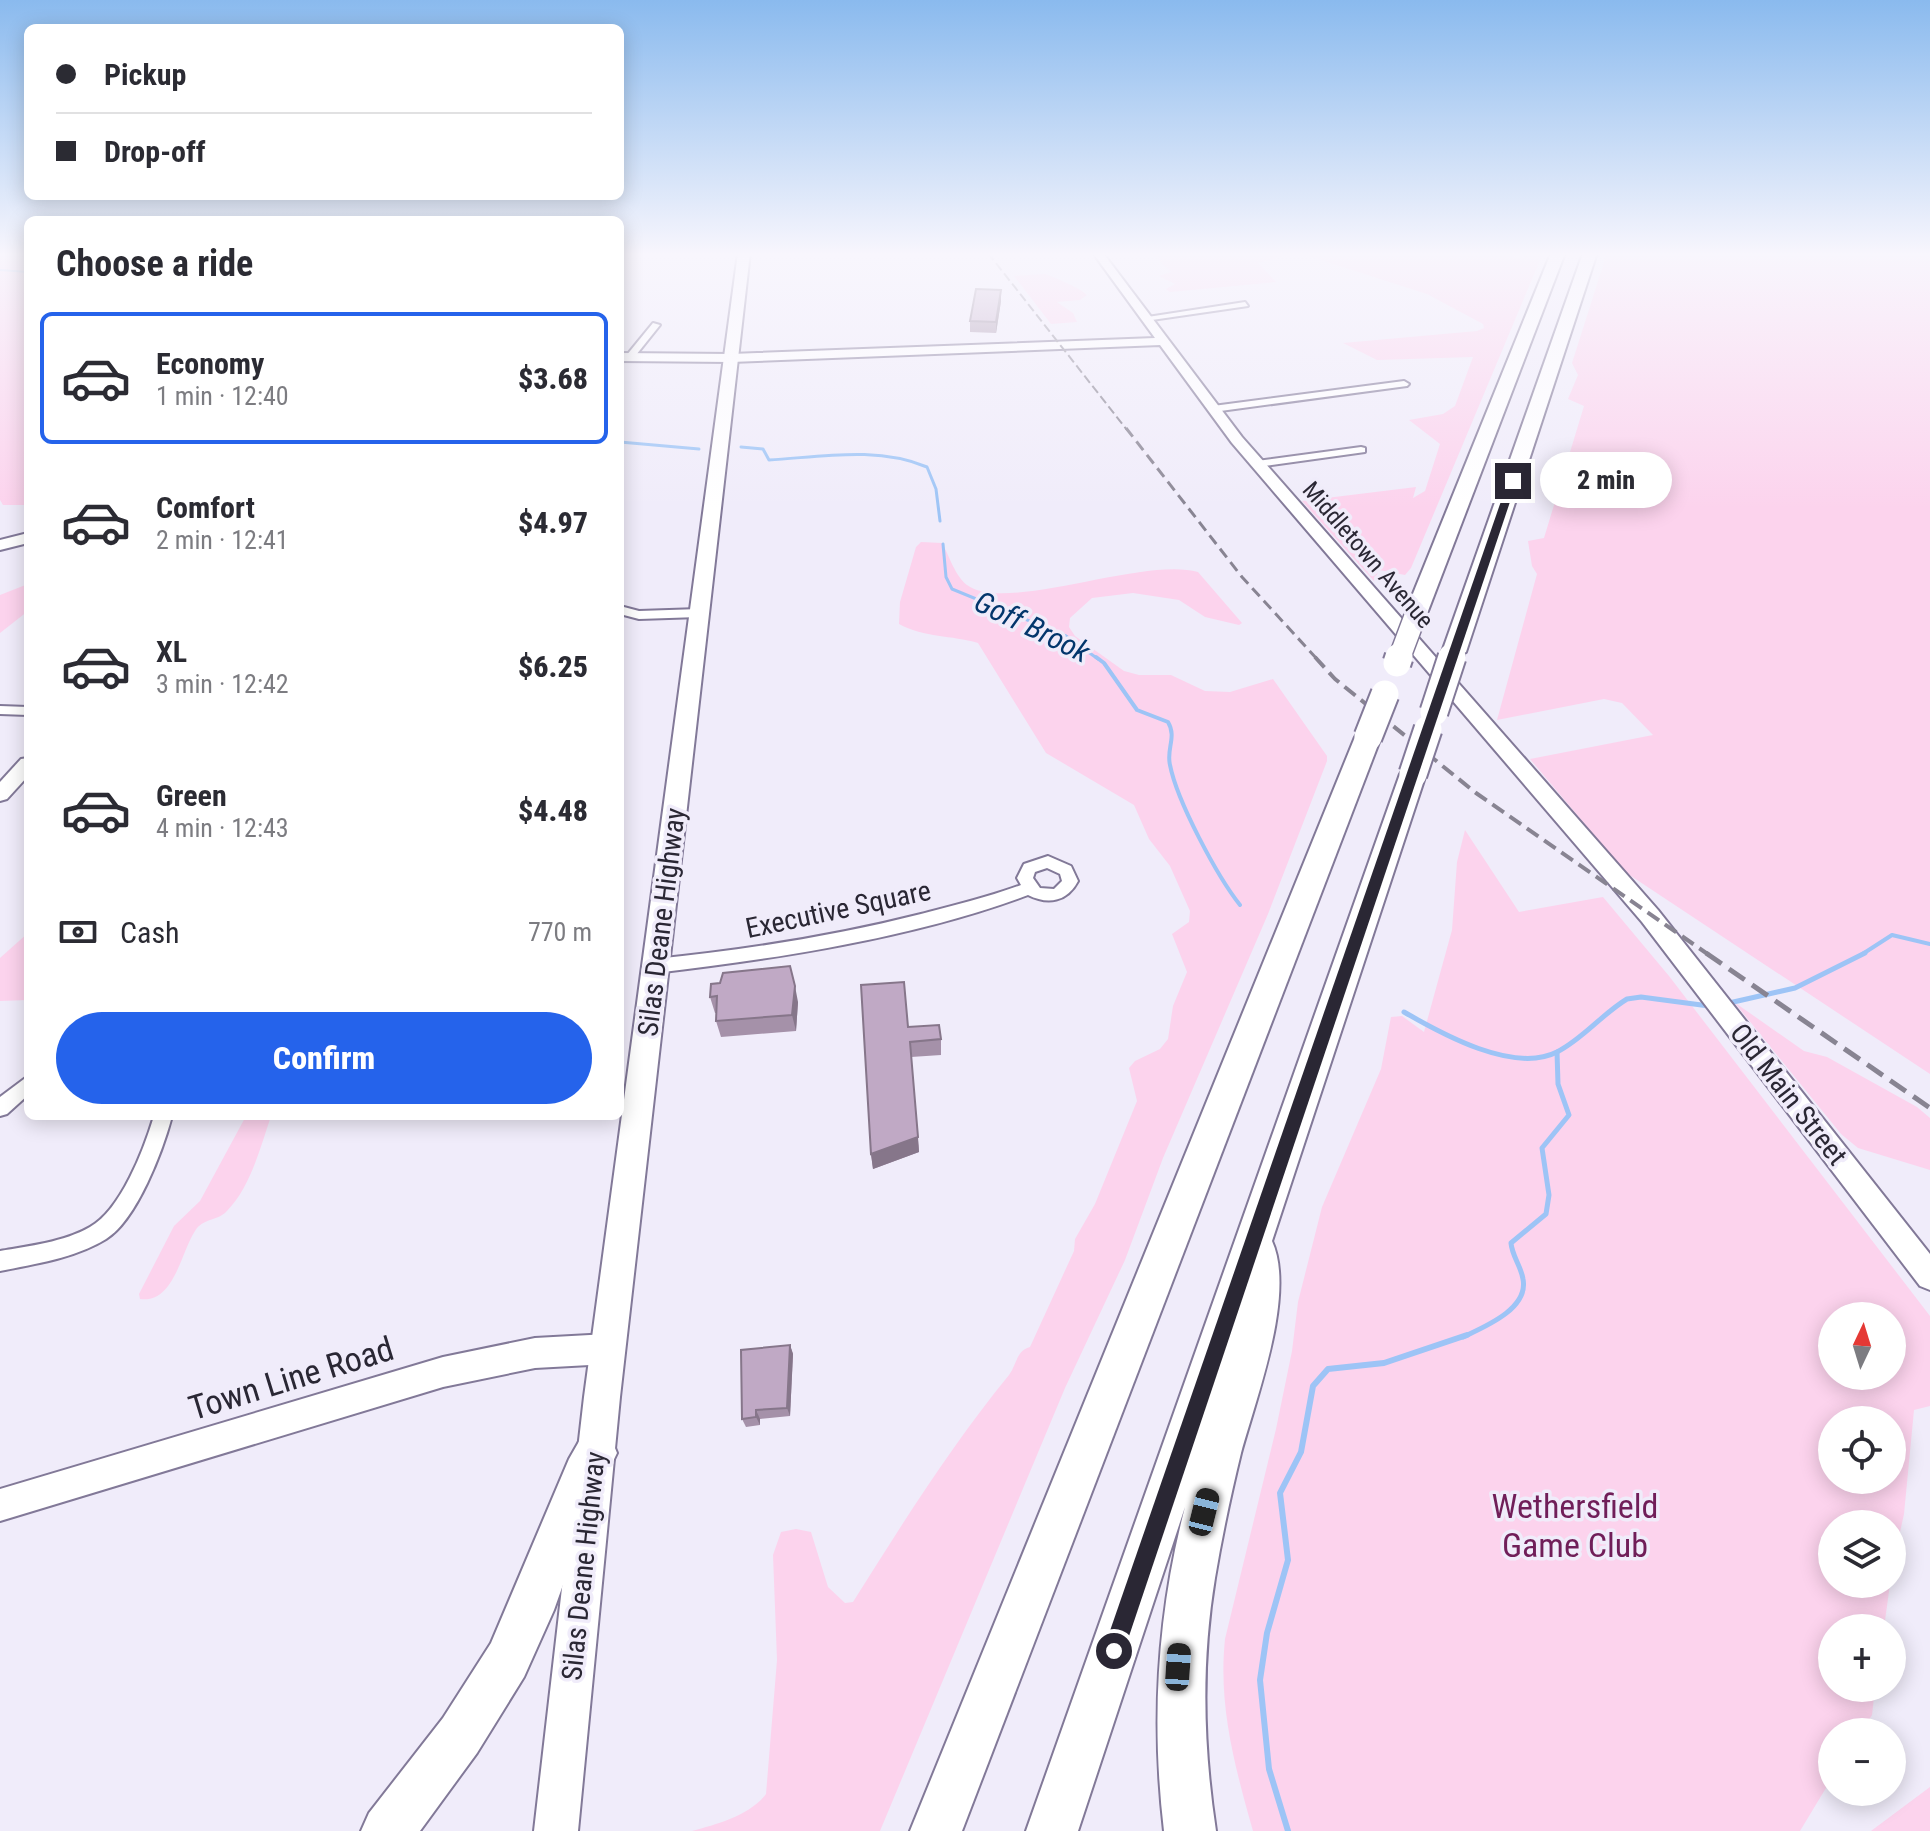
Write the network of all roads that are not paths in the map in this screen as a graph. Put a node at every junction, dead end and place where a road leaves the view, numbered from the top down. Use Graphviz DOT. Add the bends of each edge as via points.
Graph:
graph roads {
  1 [pos="643,338"];
  2 [pos="733,338"];
  3 [pos="1159,338"];
  4 [pos="1524,338"];
  5 [pos="1561,338"];
  6 [pos="1161,341"];
  7 [pos="624,357"];
  8 [pos="731,358"];
  9 [pos="1404,384"];
  10 [pos="1213,409"];
  11 [pos="1361,450"];
  12 [pos="1257,464"];
  13 [pos="24,539"];
  14 [pos="0,545"];
  15 [pos="624,611"];
  16 [pos="699,613"];
  17 [pos="0,710"];
  18 [pos="24,711"];
  19 [pos="24,768"];
  20 [pos="0,794"];
  21 [pos="1029,888"];
  22 [pos="1647,912"];
  23 [pos="655,966"];
  24 [pos="24,1087"];
  25 [pos="0,1108"];
  26 [pos="162,1120"];
  27 [pos="1257,1232"];
  28 [pos="0,1261"];
  29 [pos="1930,1276"];
  30 [pos="608,1349"];
  31 [pos="596,1453"];
  32 [pos="0,1505"];
  33 [pos="387,1831"];
  34 [pos="556,1831"];
  35 [pos="936,1831"];
  36 [pos="1052,1831"];
  37 [pos="1190,1831"];
  1 -- 7 [label="street"];
  2 -- 8 [label="main road, Silas Deane Highway"];
  3 -- 6 [label="street, Middletown Avenue"];
  4 -- 35 [label="highway, bridge"];
  5 -- 27 [label="highway, bridge"];
  6 -- 8 [label="street"];
  6 -- 10 [label="street, Middletown Avenue"];
  7 -- 8 [label="street"];
  8 -- 16 [label="main road, Silas Deane Highway"];
  9 -- 10 [label="street"];
  10 -- 12 [label="street, Middletown Avenue"];
  11 -- 12 [label="street"];
  12 -- 22 [label="street, Middletown Avenue"];
  13 -- 14 [label="street"];
  15 -- 16 [label="street"];
  16 -- 23 [label="main road, Silas Deane Highway"];
  17 -- 18 [label="street"];
  19 -- 20 [label="street"];
  21 -- 23 [label="street, Executive Square" via="836,940"];
  22 -- 29 [label="street, Old Main Street"];
  23 -- 30 [label="main road, Silas Deane Highway"];
  24 -- 25 [label="street"];
  26 -- 28 [label="street" via="157,1142 107,1227 91,1237"];
  27 -- 36 [label="highway"];
  27 -- 37 [label="highway" via="1256,1323 1199,1532 1181,1633 1179,1753"];
  30 -- 31 [label="main road, Silas Deane Highway"];
  30 -- 32 [label="street, Town Line Road" via="535,1353 443,1372"];
  31 -- 33 [label="highway" via="566,1508 532,1607 502,1671"];
  31 -- 34 [label="main road, Silas Deane Highway"];
}
